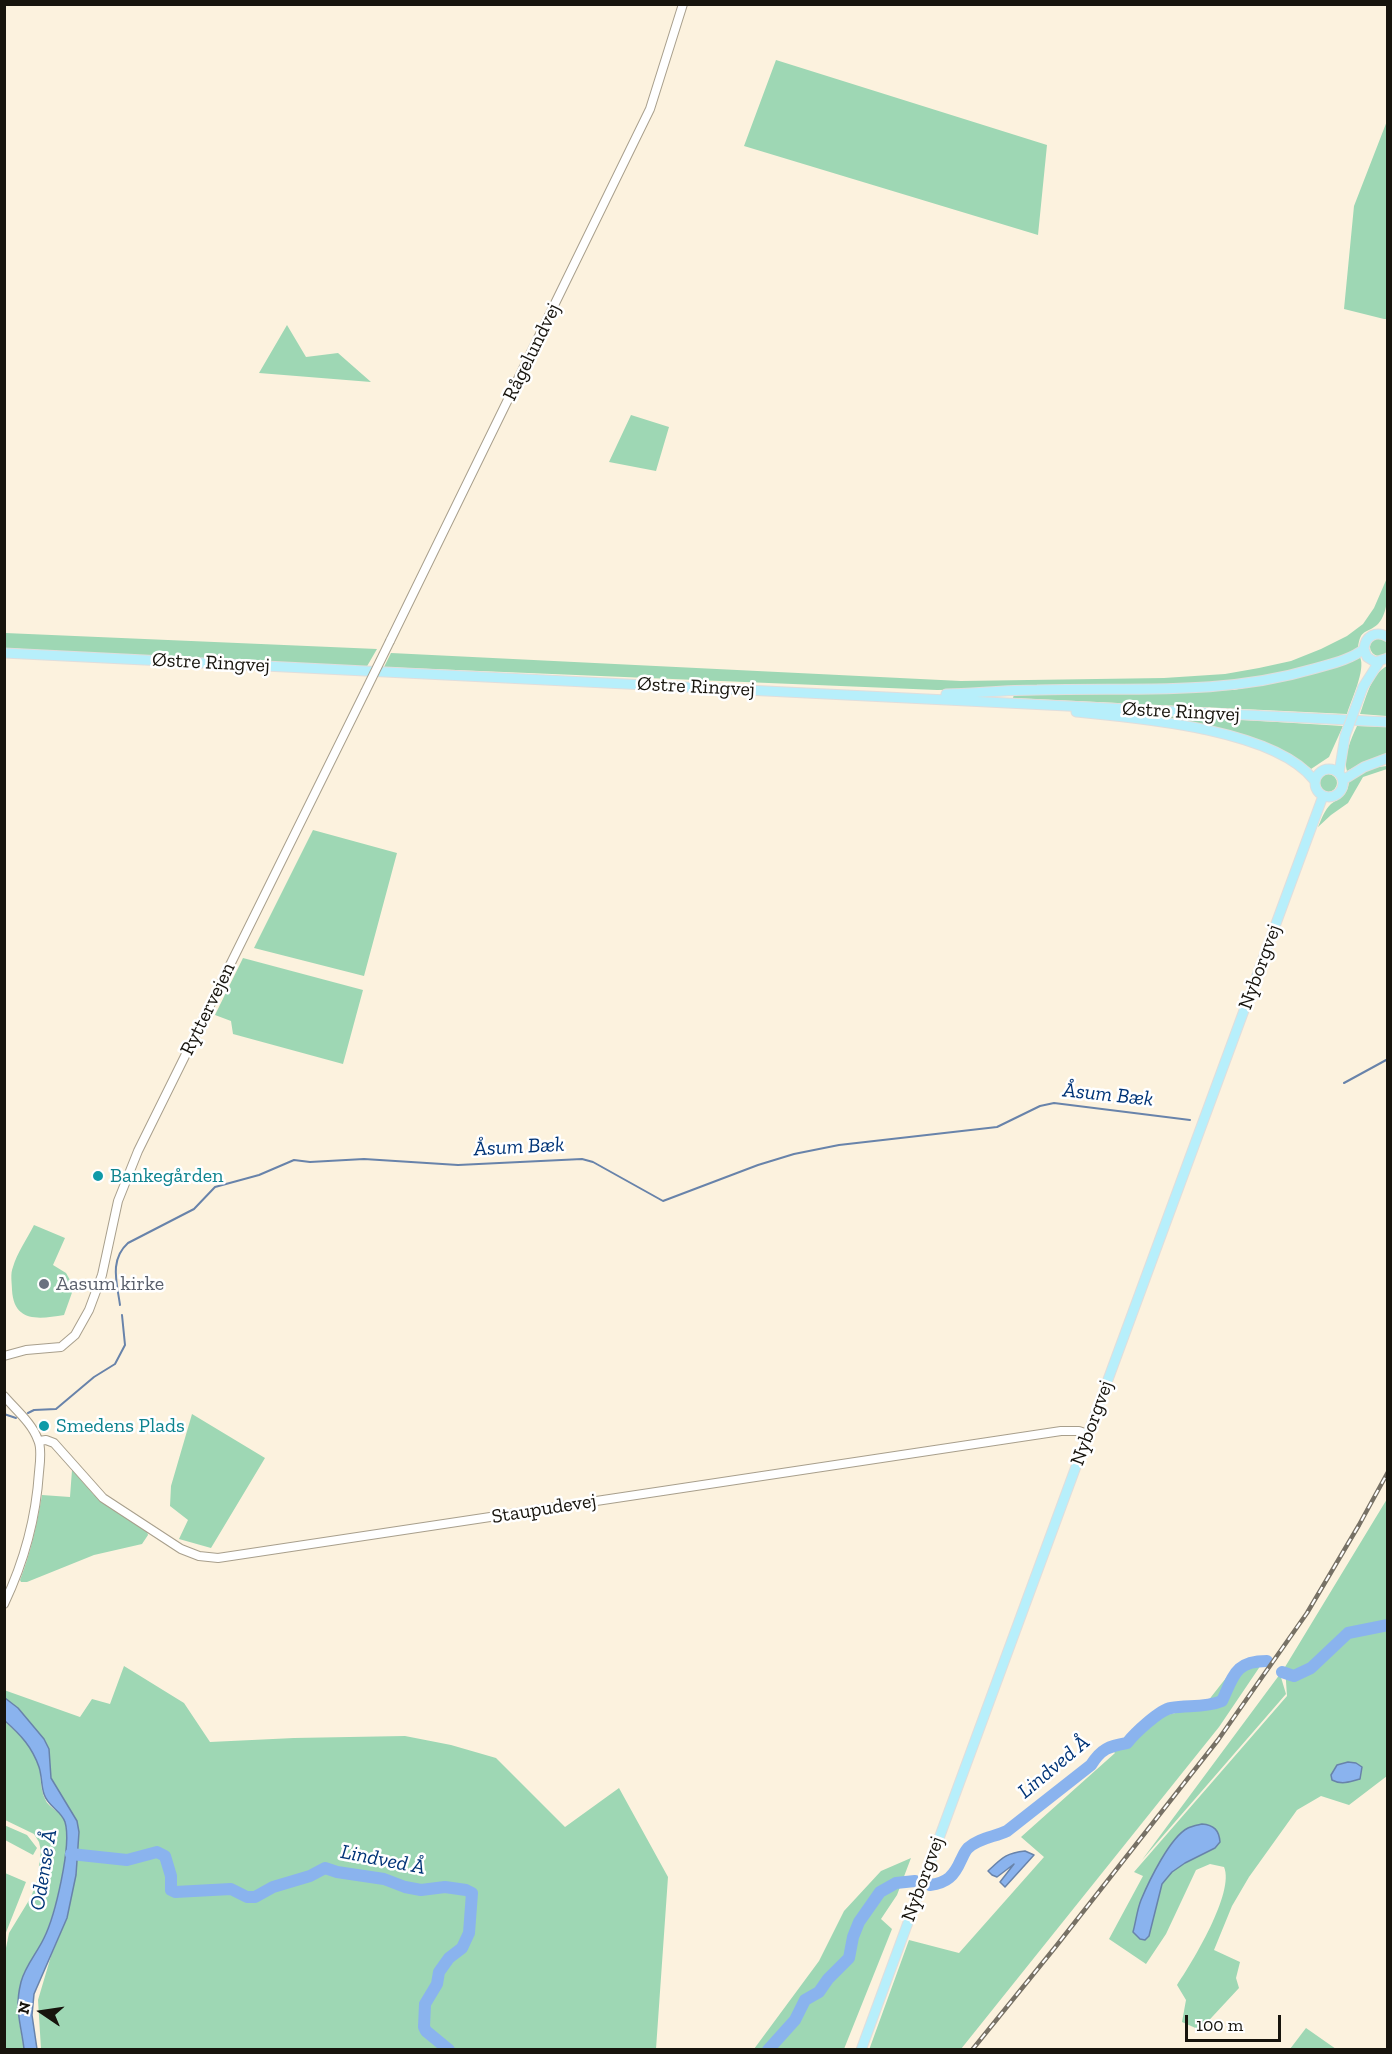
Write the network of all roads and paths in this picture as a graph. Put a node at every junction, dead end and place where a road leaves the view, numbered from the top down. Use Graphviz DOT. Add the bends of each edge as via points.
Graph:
graph roads {
  1 [pos="683,4"];
  2 [pos="1388,623"];
  3 [pos="1385,636"];
  4 [pos="4,653"];
  5 [pos="1366,653"];
  6 [pos="1383,660"];
  7 [pos="1363,687"];
  8 [pos="365,692"];
  9 [pos="899,697"];
  10 [pos="1026,704"];
  11 [pos="1388,722"];
  12 [pos="1345,736"];
  13 [pos="1388,758"];
  14 [pos="1326,768"];
  15 [pos="1341,777"];
  16 [pos="1314,780"];
  17 [pos="1323,796"];
  18 [pos="4,1356"];
  19 [pos="4,1396"];
  20 [pos="1088,1434"];
  21 [pos="39,1441"];
  22 [pos="4,1604"];
  23 [pos="861,2049"];
  1 -- 8 [label="street, Rågelundvej, bridge" via="650,109"];
  2 -- 3 [label="main road"];
  3 -- 5 [label="main road" via="1378,633 1367,638"];
  4 -- 9 [label="main road, Østre Ringvej"];
  5 -- 6 [label="main road"];
  5 -- 7 [label="main road"];
  5 -- 9 [label="main road" via="1291,675 1204,688"];
  6 -- 7 [label="main road"];
  7 -- 12 [label="main road, bridge"];
  8 -- 18 [label="street, Ryttervejen" via="138,1151 119,1199 102,1275 89,1310 75,1335 61,1347"];
  9 -- 10 [label="main road, Østre Ringvej"];
  10 -- 11 [label="main road, Østre Ringvej"];
  10 -- 16 [label="main road" via="1207,729 1266,748 1298,764"];
  12 -- 14 [label="main road"];
  12 -- 15 [label="main road" via="1339,766"];
  13 -- 15 [label="main road"];
  14 -- 15 [label="main road"];
  14 -- 16 [label="main road"];
  15 -- 17 [label="main road" via="1340,792"];
  16 -- 17 [label="main road"];
  17 -- 20 [label="main road, Nyborgvej"];
  19 -- 21 [label="street"];
  20 -- 21 [label="street, Staupudevej" via="1061,1431 218,1558 181,1549 127,1514 103,1498 59,1447"];
  20 -- 23 [label="main road, Nyborgvej"];
  21 -- 22 [label="street" via="30,1536"];
}
